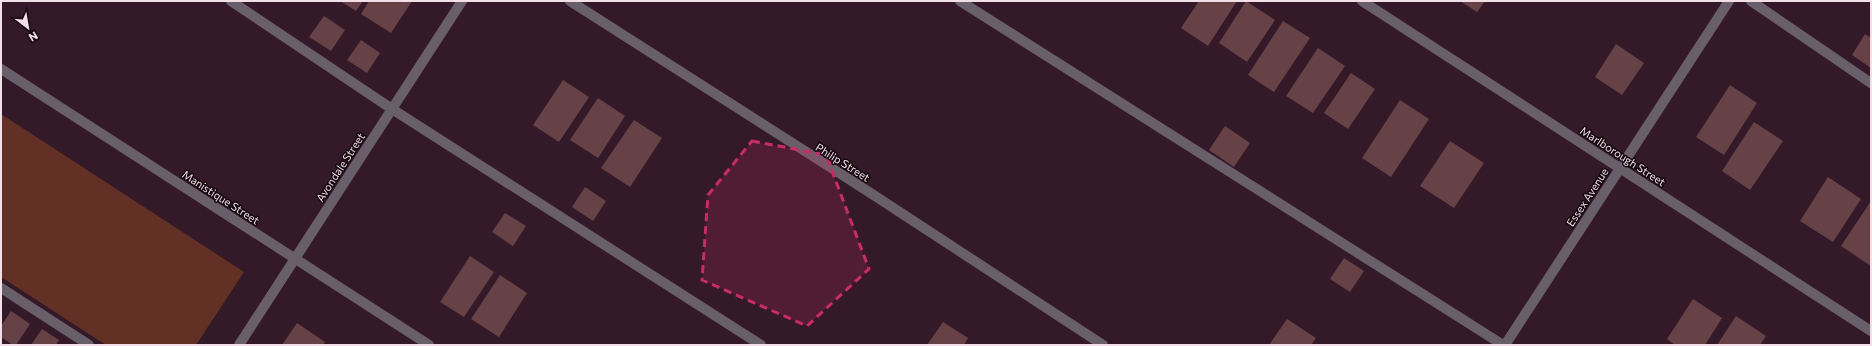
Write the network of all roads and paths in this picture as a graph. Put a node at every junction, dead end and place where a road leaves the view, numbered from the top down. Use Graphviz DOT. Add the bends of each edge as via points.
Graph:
graph roads {
  1 [pos="231,1"];
  2 [pos="462,1"];
  3 [pos="570,1"];
  4 [pos="960,1"];
  5 [pos="1362,1"];
  6 [pos="1729,1"];
  7 [pos="1750,1"];
  8 [pos="1,68"];
  9 [pos="1871,83"];
  10 [pos="392,110"];
  11 [pos="1620,168"];
  12 [pos="295,259"];
  13 [pos="1,288"];
  14 [pos="1871,331"];
  15 [pos="89,345"];
  16 [pos="239,345"];
  17 [pos="429,345"];
  18 [pos="761,345"];
  19 [pos="1103,345"];
  20 [pos="1504,345"];
  1 -- 10 [label="street"];
  2 -- 10 [label="street, Avondale Street"];
  3 -- 19 [label="street, Philip Street"];
  4 -- 20 [label="street"];
  5 -- 11 [label="street, Marlborough Street"];
  6 -- 11 [label="street, Essex Avenue"];
  7 -- 9 [label="street"];
  8 -- 12 [label="street, Manistique Street"];
  10 -- 12 [label="street, Avondale Street"];
  10 -- 18 [label="street"];
  11 -- 14 [label="street, Marlborough Street"];
  11 -- 20 [label="street, Essex Avenue"];
  12 -- 16 [label="street, Avondale Street"];
  12 -- 17 [label="street, Manistique Street"];
  13 -- 15 [label="street"];
}
